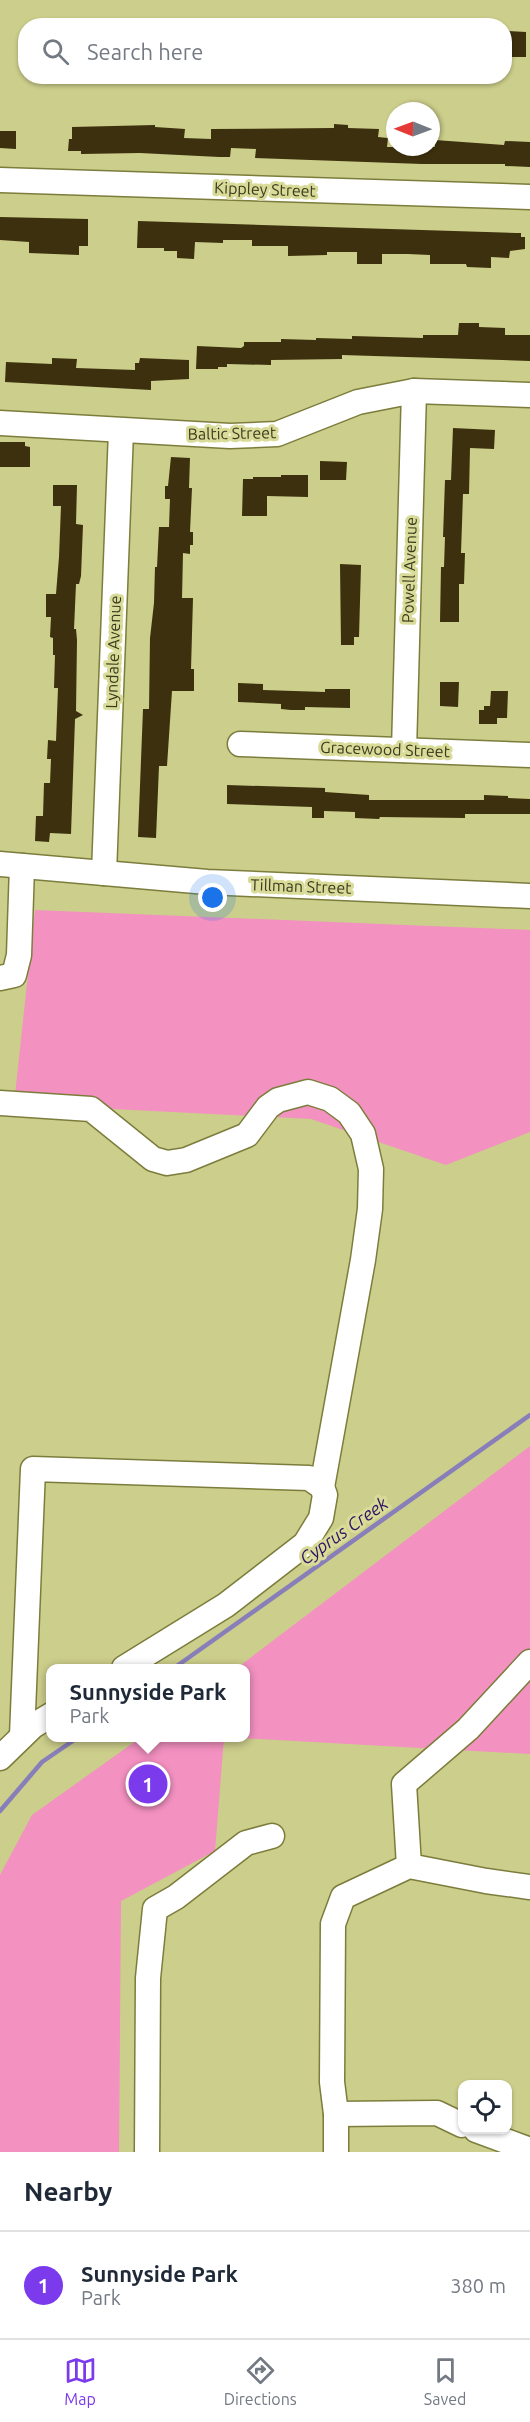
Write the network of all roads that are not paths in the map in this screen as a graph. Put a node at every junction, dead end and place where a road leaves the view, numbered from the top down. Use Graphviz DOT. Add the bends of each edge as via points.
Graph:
graph roads {
  1 [pos="0,180"];
  2 [pos="530,197"];
  3 [pos="414,391"];
  4 [pos="530,395"];
  5 [pos="0,423"];
  6 [pos="121,431"];
  7 [pos="240,744"];
  8 [pos="404,750"];
  9 [pos="530,755"];
  10 [pos="11,865"];
  11 [pos="104,873"];
  12 [pos="530,896"];
  13 [pos="0,978"];
  14 [pos="0,1103"];
  15 [pos="322,1487"];
  16 [pos="530,1662"];
  17 [pos="130,1664"];
  18 [pos="46,1718"];
  19 [pos="22,1736"];
  20 [pos="0,1758"];
  21 [pos="272,1836"];
  22 [pos="409,1866"];
  23 [pos="530,1887"];
  24 [pos="336,2114"];
  25 [pos="458,2123"];
  26 [pos="487,2134"];
  27 [pos="530,2150"];
  28 [pos="147,2152"];
  29 [pos="336,2152"];
  1 -- 2 [label="street, Kippley Street"];
  3 -- 4 [label="street, Baltic Street"];
  3 -- 6 [label="street, Baltic Street" via="358,402 277,434"];
  3 -- 8 [label="street, Powell Avenue"];
  5 -- 6 [label="street, Baltic Street"];
  6 -- 11 [label="street, Lyndale Avenue"];
  7 -- 8 [label="street, Gracewood Street"];
  8 -- 9 [label="street, Gracewood Street"];
  10 -- 11 [label="street, Tillman Street"];
  10 -- 13 [label="street" via="19,955 14,975"];
  11 -- 12 [label="street, Tillman Street" via="207,882"];
  14 -- 15 [label="street" via="91,1109 153,1159 167,1163 186,1160 247,1135 278,1100 308,1092 330,1099 349,1113 363,1134 371,1169 370,1209"];
  15 -- 17 [label="street" via="325,1495 321,1518 305,1544 226,1605"];
  15 -- 19 [label="street" via="309,1478 33,1469"];
  16 -- 22 [label="street" via="468,1729 404,1784"];
  18 -- 19 [label="street"];
  19 -- 20 [label="street"];
  21 -- 28 [label="street" via="246,1843 155,1909 148,1978"];
  22 -- 23 [label="street"];
  22 -- 24 [label="street" via="343,1897 333,1924 332,2082"];
  24 -- 25 [label="street" via="436,2113"];
  24 -- 29 [label="street"];
  26 -- 27 [label="street"];
}
